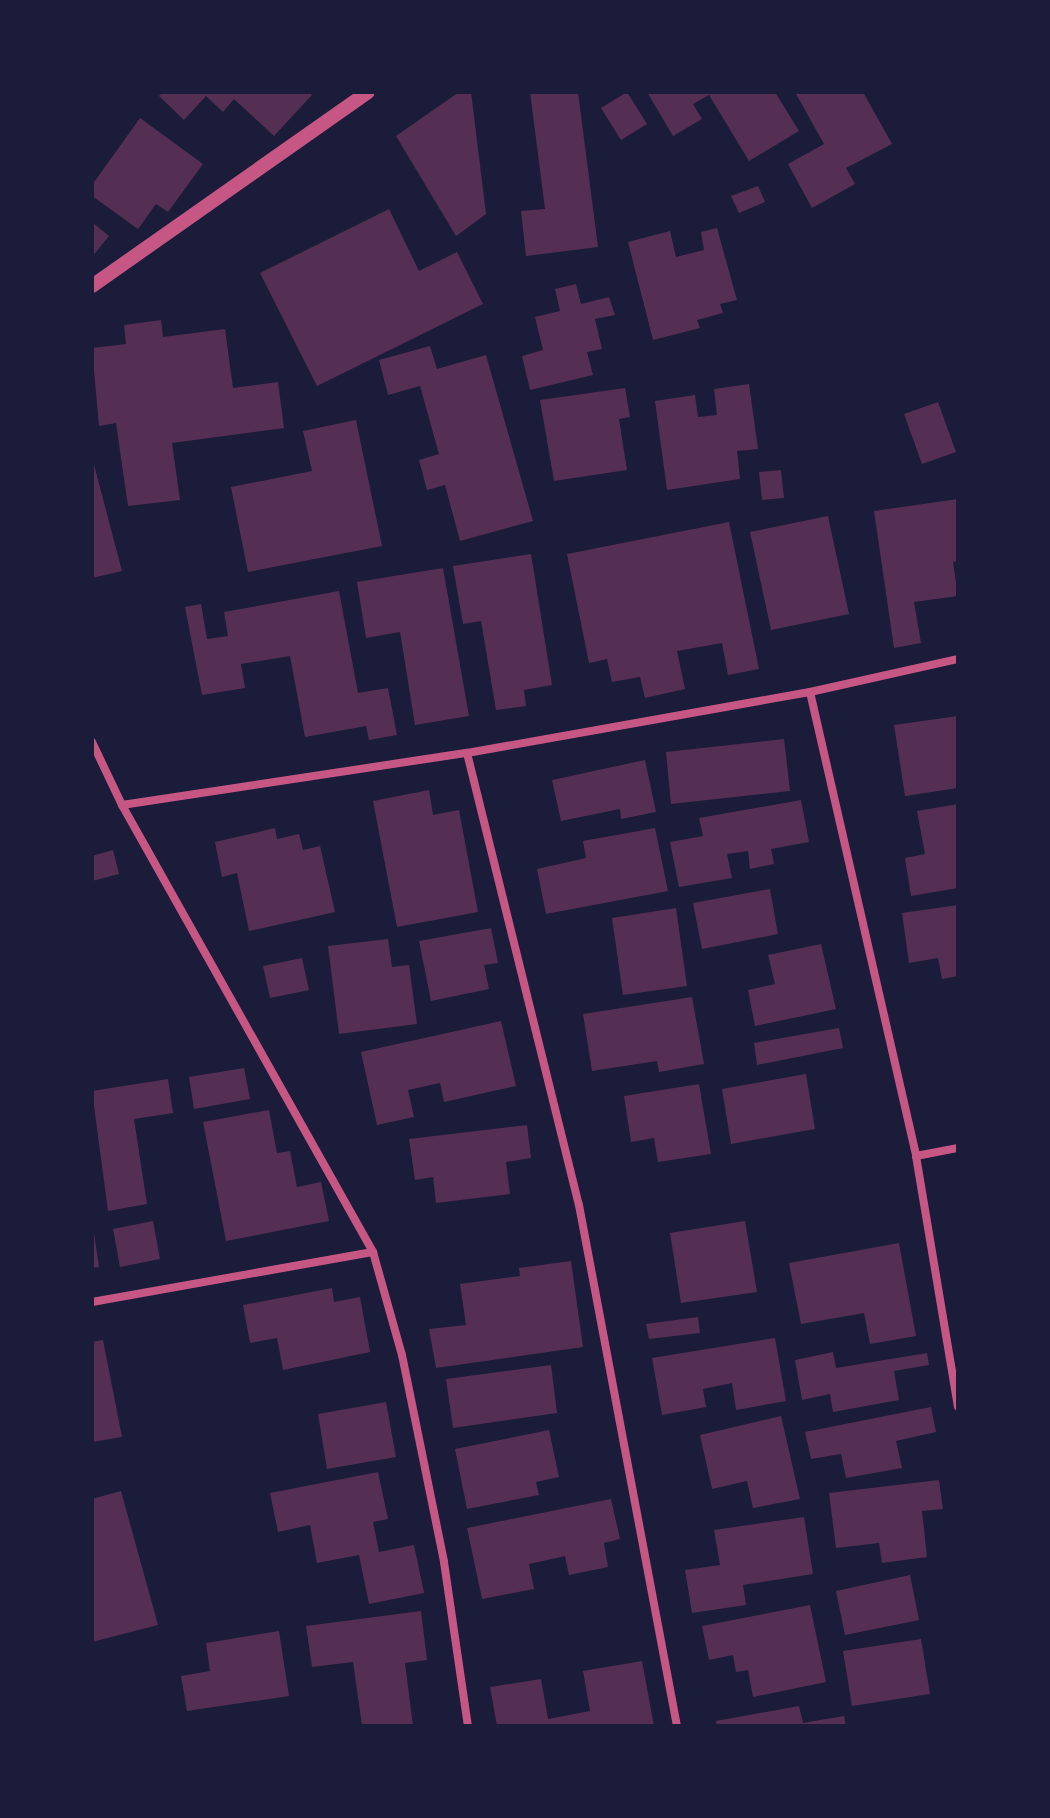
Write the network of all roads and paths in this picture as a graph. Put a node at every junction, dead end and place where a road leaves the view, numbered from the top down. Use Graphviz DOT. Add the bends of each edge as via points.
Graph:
graph roads {
  1 [pos="368,92"];
  2 [pos="92,286"];
  3 [pos="958,659"];
  4 [pos="810,692"];
  5 [pos="92,742"];
  6 [pos="467,753"];
  7 [pos="122,805"];
  8 [pos="958,1148"];
  9 [pos="916,1156"];
  10 [pos="373,1252"];
  11 [pos="92,1302"];
  12 [pos="958,1407"];
  13 [pos="468,1726"];
  14 [pos="677,1726"];
  1 -- 2 [label="street"];
  3 -- 4 [label="street"];
  4 -- 6 [label="street"];
  4 -- 9 [label="street"];
  5 -- 7 [label="street"];
  6 -- 7 [label="street"];
  6 -- 14 [label="street" via="579,1205"];
  7 -- 10 [label="street"];
  8 -- 9 [label="street"];
  9 -- 12 [label="street"];
  10 -- 11 [label="street"];
  10 -- 13 [label="street" via="402,1355 444,1562"];
}
